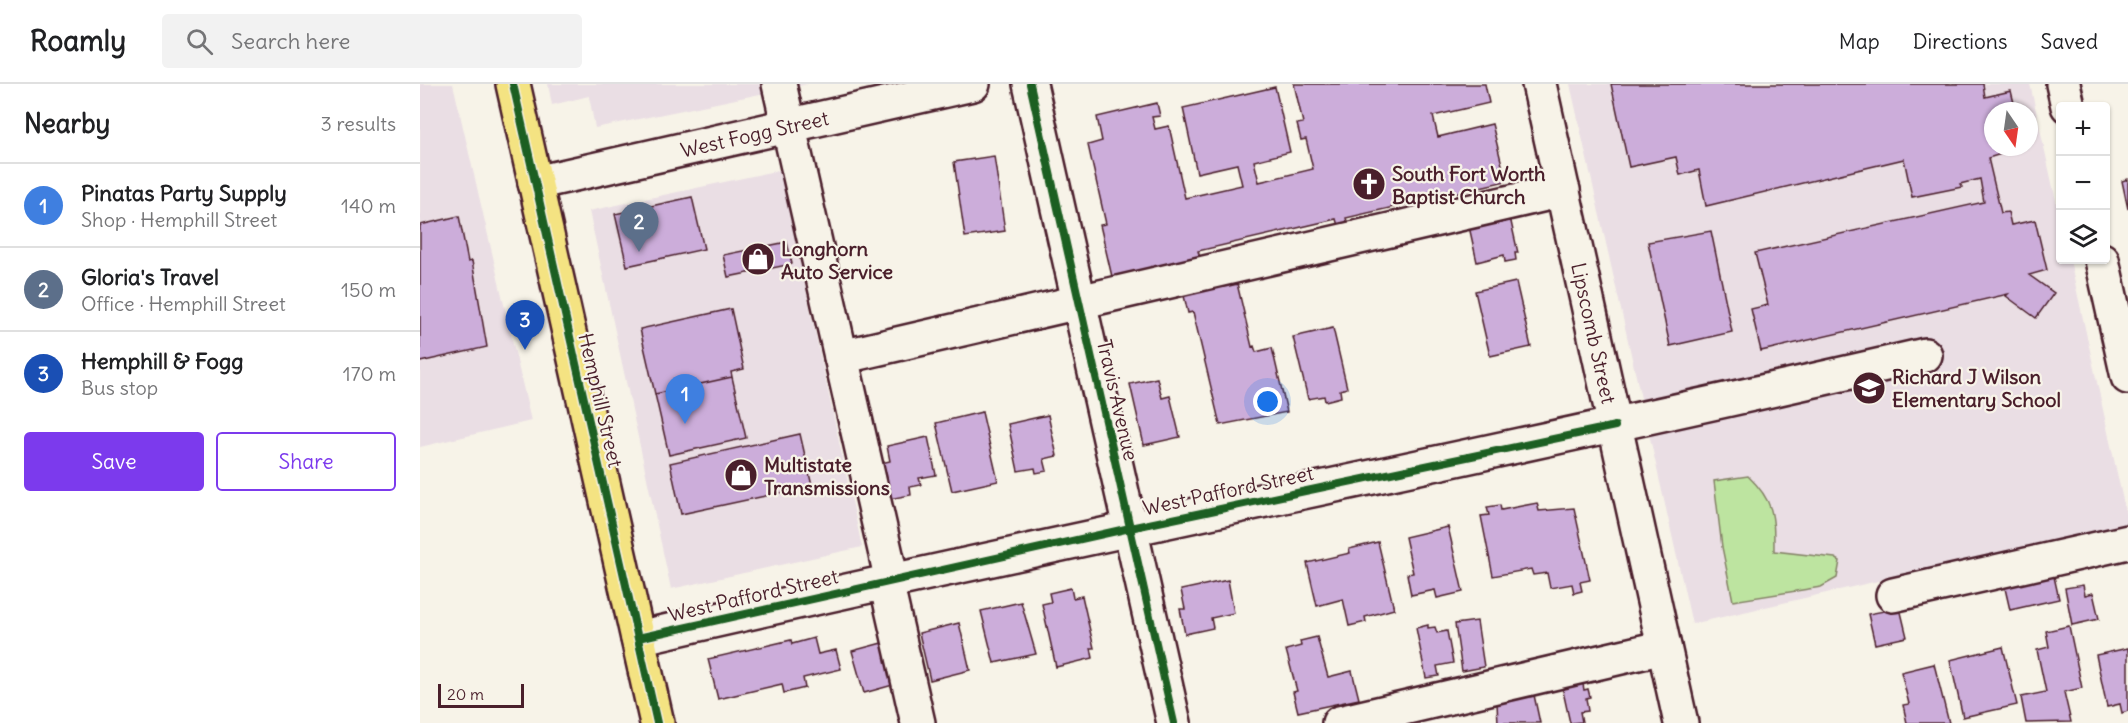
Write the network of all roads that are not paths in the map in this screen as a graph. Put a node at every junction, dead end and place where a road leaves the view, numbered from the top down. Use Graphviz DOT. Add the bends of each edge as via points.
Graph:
graph roads {
  1 [pos="513,84"];
  2 [pos="779,84"];
  3 [pos="973,84"];
  4 [pos="1030,84"];
  5 [pos="1539,84"];
  6 [pos="2062,84"];
  7 [pos="2067,102"];
  8 [pos="788,126"];
  9 [pos="535,183"];
  10 [pos="1563,190"];
  11 [pos="2104,264"];
  12 [pos="1079,302"];
  13 [pos="2120,306"];
  14 [pos="1925,355"];
  15 [pos="841,357"];
  16 [pos="2128,377"];
  17 [pos="1615,426"];
  18 [pos="1130,528"];
  19 [pos="2128,542"];
  20 [pos="889,582"];
  21 [pos="1893,595"];
  22 [pos="638,638"];
  23 [pos="1664,647"];
  24 [pos="657,723"];
  25 [pos="918,723"];
  26 [pos="1174,723"];
  27 [pos="1339,723"];
  28 [pos="1681,723"];
  1 -- 9 [label="main road, Hemphill Street"];
  2 -- 8 [label="street"];
  3 -- 8 [label="street, West Fogg Street"];
  4 -- 12 [label="street, Travis Avenue"];
  5 -- 10 [label="street, Lipscomb Street"];
  6 -- 7 [label="street"];
  8 -- 9 [label="street, West Fogg Street"];
  8 -- 15 [label="street"];
  9 -- 22 [label="main road, Hemphill Street"];
  10 -- 12 [label="street"];
  10 -- 17 [label="street, Lipscomb Street"];
  11 -- 13 [label="street"];
  12 -- 15 [label="street"];
  12 -- 18 [label="street, Travis Avenue"];
  13 -- 16 [label="street"];
  14 -- 17 [label="street, West Pafford Street"];
  15 -- 20 [label="street"];
  17 -- 18 [label="street, West Pafford Street"];
  17 -- 23 [label="street, Lipscomb Street"];
  18 -- 20 [label="street, West Pafford Street"];
  18 -- 26 [label="street, Travis Avenue"];
  19 -- 21 [label="street"];
  20 -- 22 [label="street, West Pafford Street"];
  20 -- 25 [label="street"];
  22 -- 24 [label="main road, Hemphill Street"];
  23 -- 27 [label="street"];
  23 -- 28 [label="street, Lipscomb Street"];
}
